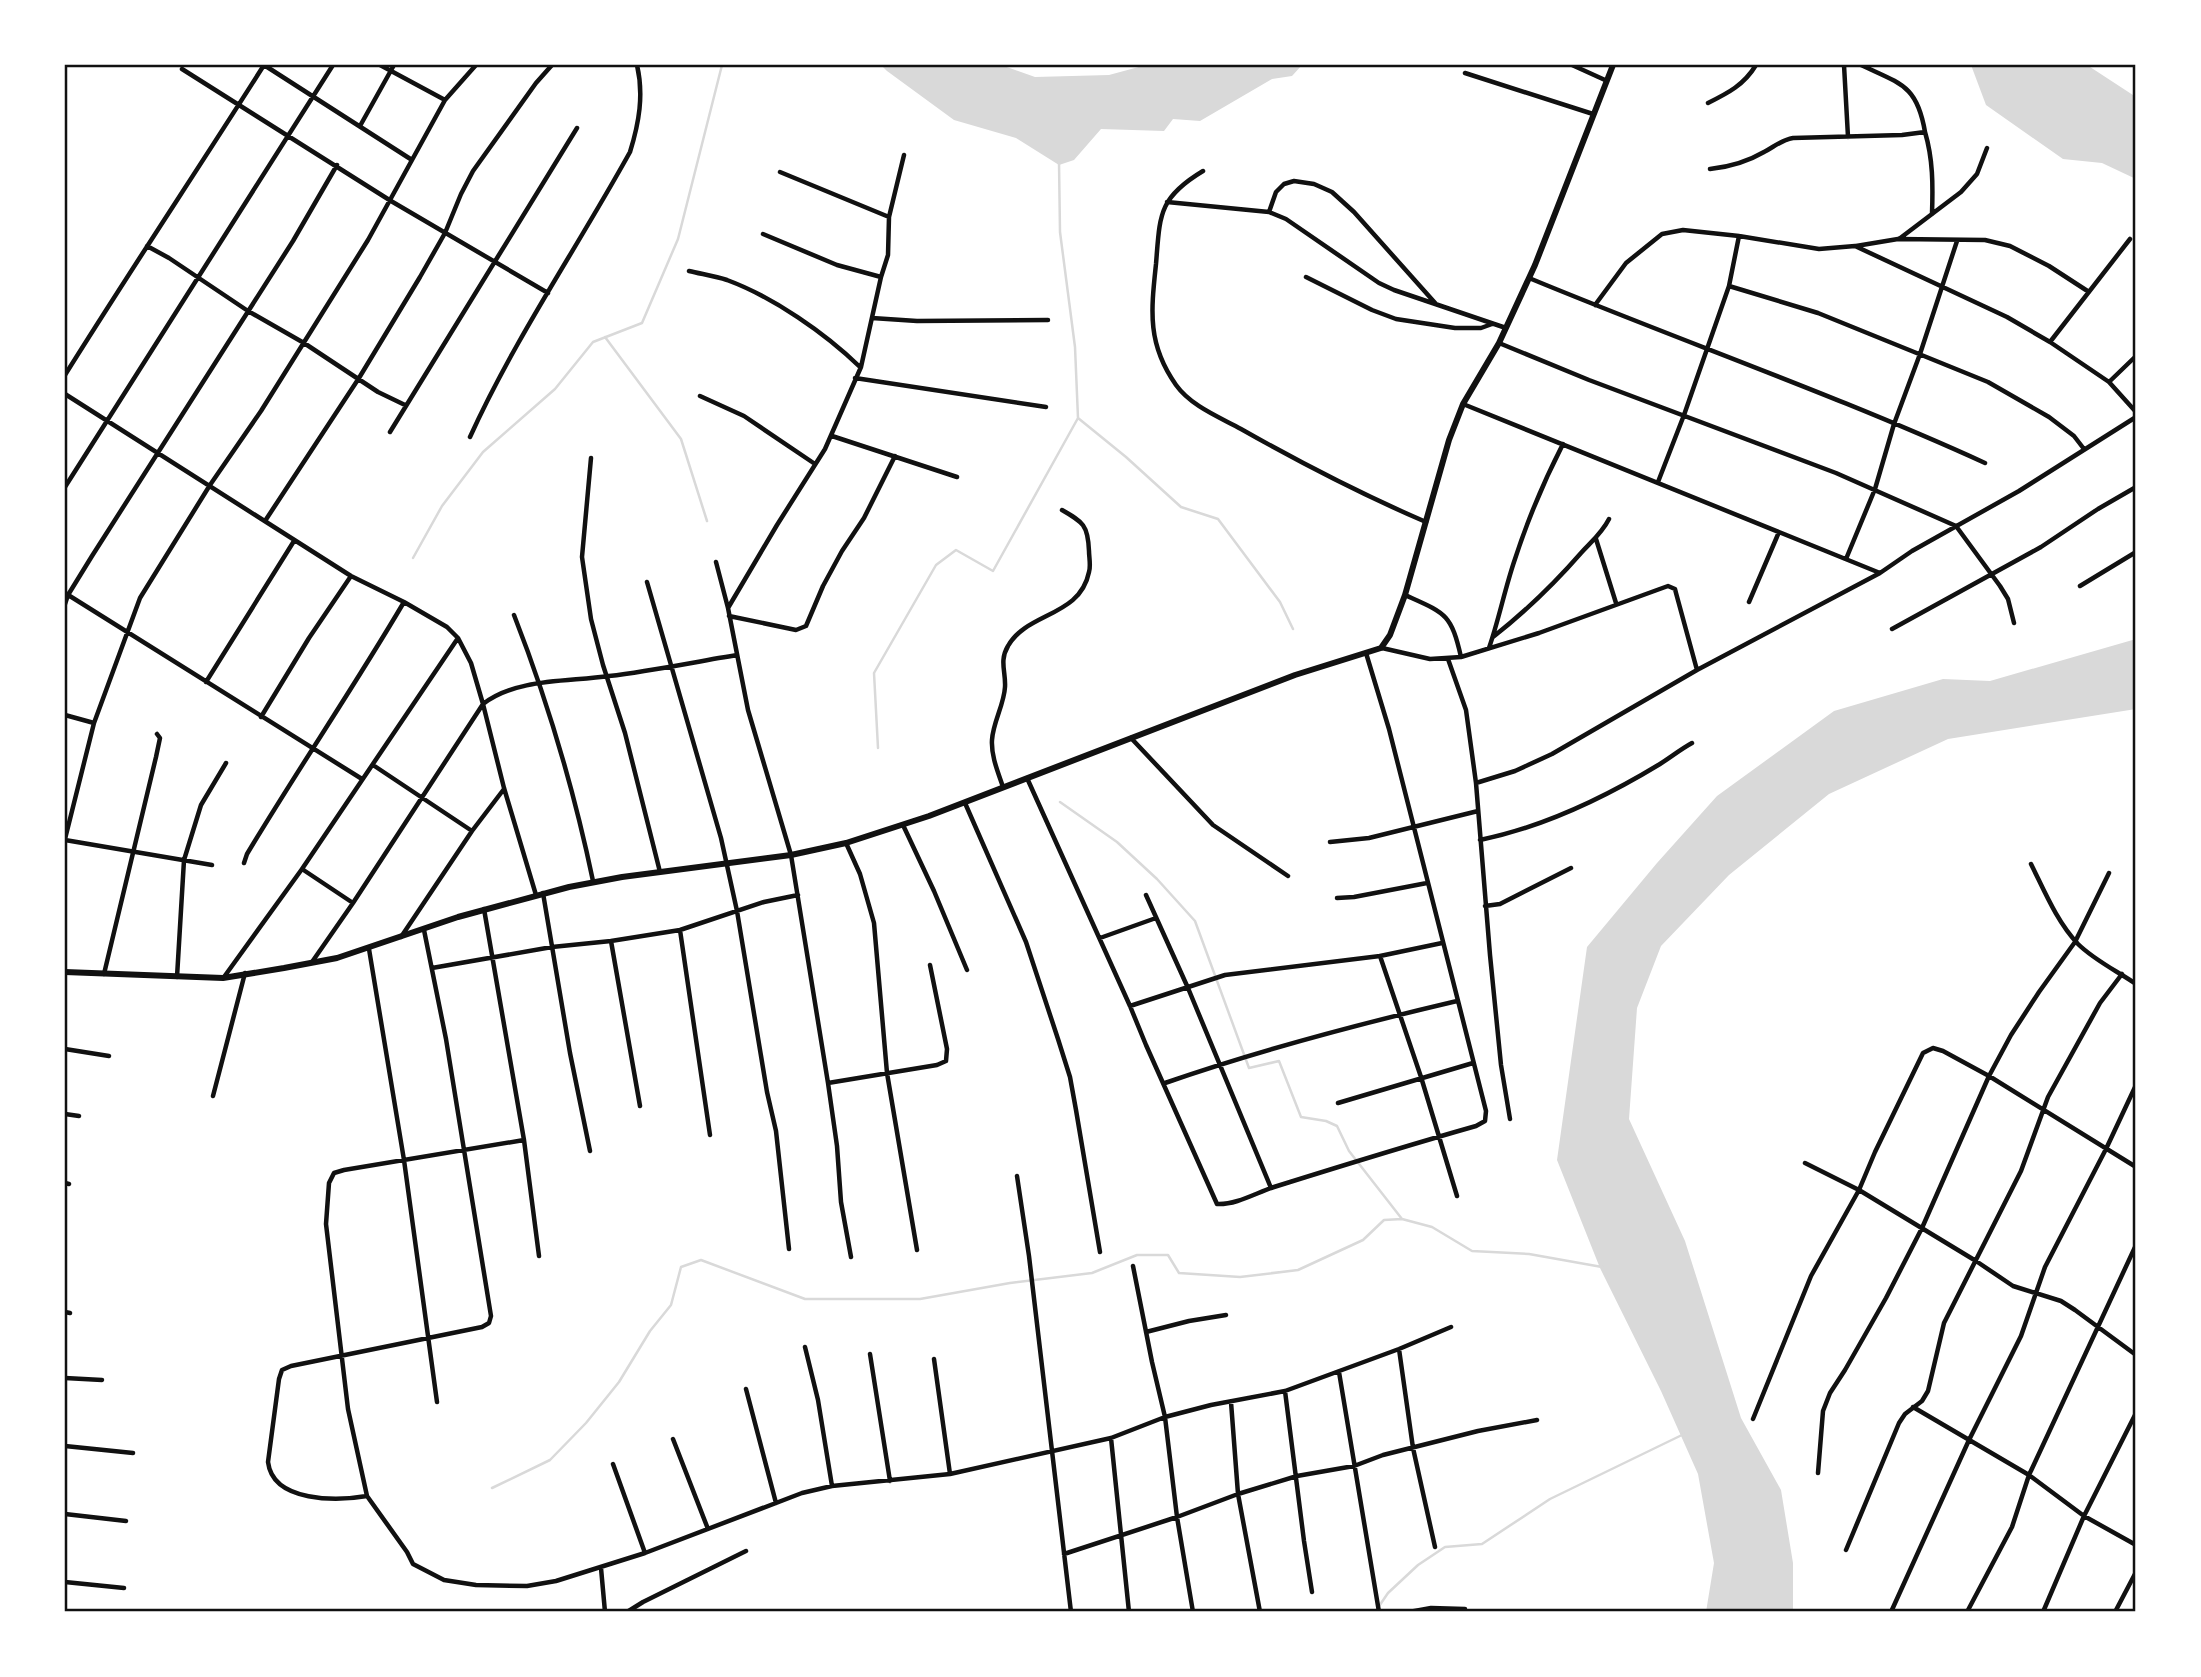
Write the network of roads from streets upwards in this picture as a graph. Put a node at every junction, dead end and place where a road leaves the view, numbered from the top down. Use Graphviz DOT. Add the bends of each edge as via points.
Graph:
graph roads {
  1 [pos="333,65"];
  2 [pos="380,65"];
  3 [pos="394,65"];
  4 [pos="477,65"];
  5 [pos="552,65"];
  6 [pos="637,65"];
  7 [pos="1572,65"];
  8 [pos="1613,65"];
  9 [pos="1756,65"];
  10 [pos="1844,65"];
  11 [pos="1861,65"];
  12 [pos="182,69"];
  13 [pos="390,71"];
  14 [pos="1465,73"];
  15 [pos="1605,80"];
  16 [pos="312,97"];
  17 [pos="444,100"];
  18 [pos="1708,103"];
  19 [pos="239,104"];
  20 [pos="1593,114"];
  21 [pos="360,126"];
  22 [pos="577,128"];
  23 [pos="1925,132"];
  24 [pos="289,135"];
  25 [pos="1848,137"];
  26 [pos="1987,148"];
  27 [pos="904,155"];
  28 [pos="413,160"];
  29 [pos="337,165"];
  30 [pos="1202,170"];
  31 [pos="1710,170"];
  32 [pos="780,172"];
  33 [pos="391,201"];
  34 [pos="1166,202"];
  35 [pos="1269,212"];
  36 [pos="1932,214"];
  37 [pos="889,217"];
  38 [pos="445,233"];
  39 [pos="763,234"];
  40 [pos="1739,236"];
  41 [pos="1898,239"];
  42 [pos="2130,239"];
  43 [pos="1958,241"];
  44 [pos="146,246"];
  45 [pos="1855,246"];
  46 [pos="494,262"];
  47 [pos="689,271"];
  48 [pos="1306,276"];
  49 [pos="197,277"];
  50 [pos="881,277"];
  51 [pos="1529,278"];
  52 [pos="1729,286"];
  53 [pos="1943,287"];
  54 [pos="2089,292"];
  55 [pos="548,293"];
  56 [pos="1437,305"];
  57 [pos="1595,305"];
  58 [pos="248,311"];
  59 [pos="873,318"];
  60 [pos="1048,320"];
  61 [pos="1493,324"];
  62 [pos="1506,328"];
  63 [pos="2050,342"];
  64 [pos="304,343"];
  65 [pos="1499,343"];
  66 [pos="1706,347"];
  67 [pos="1920,355"];
  68 [pos="2136,356"];
  69 [pos="861,367"];
  70 [pos="65,375"];
  71 [pos="359,378"];
  72 [pos="855,378"];
  73 [pos="2109,382"];
  74 [pos="65,394"];
  75 [pos="700,396"];
  76 [pos="1463,404"];
  77 [pos="405,405"];
  78 [pos="1046,407"];
  79 [pos="2136,414"];
  80 [pos="1684,415"];
  81 [pos="106,421"];
  82 [pos="1894,424"];
  83 [pos="390,432"];
  84 [pos="832,436"];
  85 [pos="470,438"];
  86 [pos="1563,444"];
  87 [pos="2084,449"];
  88 [pos="158,453"];
  89 [pos="895,456"];
  90 [pos="591,458"];
  91 [pos="1985,463"];
  92 [pos="816,464"];
  93 [pos="957,477"];
  94 [pos="1658,482"];
  95 [pos="210,485"];
  96 [pos="65,487"];
  97 [pos="2136,487"];
  98 [pos="1875,489"];
  99 [pos="1062,510"];
  100 [pos="1609,519"];
  101 [pos="264,521"];
  102 [pos="1427,523"];
  103 [pos="1956,526"];
  104 [pos="1779,532"];
  105 [pos="1596,539"];
  106 [pos="294,541"];
  107 [pos="2136,552"];
  108 [pos="1846,559"];
  109 [pos="716,562"];
  110 [pos="1880,573"];
  111 [pos="1993,575"];
  112 [pos="351,576"];
  113 [pos="648,582"];
  114 [pos="2080,586"];
  115 [pos="66,594"];
  116 [pos="1405,595"];
  117 [pos="404,602"];
  118 [pos="1749,602"];
  119 [pos="1616,603"];
  120 [pos="65,604"];
  121 [pos="728,608"];
  122 [pos="514,615"];
  123 [pos="729,616"];
  124 [pos="2014,624"];
  125 [pos="1892,629"];
  126 [pos="128,633"];
  127 [pos="1492,637"];
  128 [pos="458,638"];
  129 [pos="1381,648"];
  130 [pos="1489,649"];
  131 [pos="1366,653"];
  132 [pos="737,655"];
  133 [pos="1461,657"];
  134 [pos="1448,659"];
  135 [pos="671,667"];
  136 [pos="1697,670"];
  137 [pos="607,677"];
  138 [pos="206,682"];
  139 [pos="541,684"];
  140 [pos="484,704"];
  141 [pos="65,715"];
  142 [pos="261,717"];
  143 [pos="94,723"];
  144 [pos="157,734"];
  145 [pos="1131,738"];
  146 [pos="1692,743"];
  147 [pos="312,749"];
  148 [pos="226,763"];
  149 [pos="373,765"];
  150 [pos="1026,777"];
  151 [pos="362,779"];
  152 [pos="1476,783"];
  153 [pos="1003,787"];
  154 [pos="504,788"];
  155 [pos="422,800"];
  156 [pos="965,803"];
  157 [pos="1478,811"];
  158 [pos="903,825"];
  159 [pos="1413,827"];
  160 [pos="471,831"];
  161 [pos="1480,839"];
  162 [pos="65,840"];
  163 [pos="1330,842"];
  164 [pos="846,843"];
  165 [pos="132,851"];
  166 [pos="791,855"];
  167 [pos="184,860"];
  168 [pos="244,863"];
  169 [pos="727,863"];
  170 [pos="212,864"];
  171 [pos="2031,864"];
  172 [pos="1572,868"];
  173 [pos="302,869"];
  174 [pos="660,872"];
  175 [pos="2109,873"];
  176 [pos="1288,876"];
  177 [pos="593,881"];
  178 [pos="1427,883"];
  179 [pos="540,894"];
  180 [pos="798,895"];
  181 [pos="1146,895"];
  182 [pos="1337,898"];
  183 [pos="353,903"];
  184 [pos="1486,906"];
  185 [pos="484,909"];
  186 [pos="737,911"];
  187 [pos="1156,918"];
  188 [pos="424,930"];
  189 [pos="680,930"];
  190 [pos="400,937"];
  191 [pos="1100,938"];
  192 [pos="611,942"];
  193 [pos="2075,942"];
  194 [pos="1442,943"];
  195 [pos="552,947"];
  196 [pos="369,949"];
  197 [pos="1380,956"];
  198 [pos="491,957"];
  199 [pos="311,962"];
  200 [pos="930,965"];
  201 [pos="432,968"];
  202 [pos="968,970"];
  203 [pos="65,972"];
  204 [pos="245,973"];
  205 [pos="104,974"];
  206 [pos="2122,974"];
  207 [pos="177,976"];
  208 [pos="223,978"];
  209 [pos="2136,984"];
  210 [pos="1188,988"];
  211 [pos="1457,1001"];
  212 [pos="1130,1006"];
  213 [pos="1399,1014"];
  214 [pos="65,1049"];
  215 [pos="109,1056"];
  216 [pos="1473,1063"];
  217 [pos="1221,1064"];
  218 [pos="887,1073"];
  219 [pos="1989,1076"];
  220 [pos="1421,1077"];
  221 [pos="828,1083"];
  222 [pos="1164,1083"];
  223 [pos="2136,1085"];
  224 [pos="213,1096"];
  225 [pos="1338,1103"];
  226 [pos="640,1106"];
  227 [pos="2042,1109"];
  228 [pos="65,1114"];
  229 [pos="79,1116"];
  230 [pos="1510,1119"];
  231 [pos="710,1136"];
  232 [pos="1439,1137"];
  233 [pos="524,1140"];
  234 [pos="2106,1149"];
  235 [pos="465,1151"];
  236 [pos="590,1151"];
  237 [pos="404,1160"];
  238 [pos="1805,1163"];
  239 [pos="2136,1167"];
  240 [pos="1017,1175"];
  241 [pos="1271,1188"];
  242 [pos="1859,1189"];
  243 [pos="1457,1196"];
  244 [pos="1922,1228"];
  245 [pos="2136,1245"];
  246 [pos="789,1249"];
  247 [pos="917,1250"];
  248 [pos="1100,1252"];
  249 [pos="539,1256"];
  250 [pos="851,1257"];
  251 [pos="1976,1261"];
  252 [pos="1133,1266"];
  253 [pos="2036,1294"];
  254 [pos="1226,1315"];
  255 [pos="2098,1325"];
  256 [pos="1451,1327"];
  257 [pos="1146,1332"];
  258 [pos="429,1339"];
  259 [pos="806,1347"];
  260 [pos="1399,1349"];
  261 [pos="870,1354"];
  262 [pos="2136,1355"];
  263 [pos="342,1356"];
  264 [pos="934,1359"];
  265 [pos="1339,1372"];
  266 [pos="65,1378"];
  267 [pos="102,1380"];
  268 [pos="746,1389"];
  269 [pos="1285,1391"];
  270 [pos="437,1402"];
  271 [pos="1231,1402"];
  272 [pos="1913,1407"];
  273 [pos="2136,1413"];
  274 [pos="1165,1417"];
  275 [pos="1753,1419"];
  276 [pos="1537,1420"];
  277 [pos="1111,1437"];
  278 [pos="673,1439"];
  279 [pos="1969,1440"];
  280 [pos="65,1446"];
  281 [pos="1413,1448"];
  282 [pos="1051,1452"];
  283 [pos="133,1453"];
  284 [pos="613,1464"];
  285 [pos="1354,1466"];
  286 [pos="1818,1473"];
  287 [pos="950,1474"];
  288 [pos="2029,1475"];
  289 [pos="1297,1476"];
  290 [pos="890,1481"];
  291 [pos="832,1486"];
  292 [pos="1238,1494"];
  293 [pos="367,1496"];
  294 [pos="776,1503"];
  295 [pos="65,1514"];
  296 [pos="2084,1516"];
  297 [pos="1177,1517"];
  298 [pos="126,1521"];
  299 [pos="708,1529"];
  300 [pos="1121,1535"];
  301 [pos="2136,1545"];
  302 [pos="1435,1547"];
  303 [pos="1846,1550"];
  304 [pos="746,1551"];
  305 [pos="645,1553"];
  306 [pos="1064,1554"];
  307 [pos="601,1568"];
  308 [pos="2136,1573"];
  309 [pos="65,1582"];
  310 [pos="124,1588"];
  311 [pos="1312,1592"];
  312 [pos="1465,1609"];
  313 [pos="1430,1610"];
  314 [pos="605,1612"];
  315 [pos="627,1612"];
  316 [pos="1071,1612"];
  317 [pos="1129,1612"];
  318 [pos="1193,1612"];
  319 [pos="1260,1612"];
  320 [pos="1378,1612"];
  321 [pos="1409,1612"];
  322 [pos="1891,1612"];
  323 [pos="1967,1612"];
  324 [pos="2043,1612"];
  325 [pos="2115,1612"];
  1 -- 16 [label="street"];
  2 -- 13 [label="street"];
  3 -- 13 [label="street"];
  4 -- 17 [label="street"];
  5 -- 38 [label="street" via="473,171"];
  6 -- 55 [label="street" via="640,108 630,152"];
  7 -- 15 [label="street"];
  8 -- 15 [label="street"];
  9 -- 18 [label="street" via="1738,87"];
  10 -- 25 [label="street"];
  11 -- 23 [label="street" via="1909,90 1921,111"];
  12 -- 19 [label="street"];
  13 -- 17 [label="street"];
  13 -- 21 [label="street"];
  14 -- 20 [label="street"];
  15 -- 20 [label="street"];
  16 -- 19 [label="street" via="264,65"];
  16 -- 21 [label="street"];
  16 -- 24 [label="street"];
  17 -- 28 [label="street"];
  19 -- 24 [label="street"];
  19 -- 44 [label="street"];
  20 -- 51 [label="street"];
  21 -- 28 [label="street"];
  22 -- 46 [label="street"];
  23 -- 25 [label="street"];
  23 -- 36 [label="street" via="1932,157"];
  24 -- 29 [label="street"];
  24 -- 49 [label="street"];
  25 -- 31 [label="street" via="1787,139 1745,160"];
  26 -- 36 [label="street" via="1977,174"];
  27 -- 37 [label="street"];
  28 -- 33 [label="street"];
  29 -- 33 [label="street"];
  29 -- 58 [label="street"];
  30 -- 34 [label="street" via="1182,183"];
  32 -- 37 [label="street"];
  33 -- 38 [label="street"];
  33 -- 64 [label="street"];
  34 -- 35 [label="street"];
  34 -- 102 [label="street" via="1158,235 1152,331 1164,365 1187,399"];
  35 -- 56 [label="street" via="1379,283"];
  35 -- 56 [label="street" via="1284,184 1314,184 1332,192"];
  36 -- 41 [label="street"];
  37 -- 50 [label="street" via="888,255"];
  38 -- 46 [label="street"];
  38 -- 71 [label="street"];
  39 -- 50 [label="street" via="837,265"];
  40 -- 45 [label="street" via="1819,249"];
  40 -- 52 [label="street"];
  40 -- 57 [label="street" via="1683,230 1662,234 1626,262"];
  41 -- 43 [label="street"];
  41 -- 45 [label="street"];
  42 -- 54 [label="street"];
  43 -- 53 [label="street"];
  43 -- 54 [label="street" via="1986,240 2010,246"];
  44 -- 49 [label="street"];
  44 -- 70 [label="street"];
  45 -- 53 [label="street"];
  46 -- 55 [label="street"];
  46 -- 77 [label="street"];
  47 -- 69 [label="street" via="754,293 818,331"];
  48 -- 61 [label="street" via="1395,320 1455,328"];
  49 -- 58 [label="street"];
  49 -- 81 [label="street"];
  50 -- 59 [label="street"];
  51 -- 57 [label="street"];
  51 -- 62 [label="street"];
  52 -- 66 [label="street"];
  52 -- 67 [label="street" via="1818,313"];
  53 -- 63 [label="street"];
  53 -- 67 [label="street"];
  54 -- 63 [label="street"];
  55 -- 85 [label="street" via="492,388"];
  56 -- 61 [label="street"];
  57 -- 66 [label="street"];
  58 -- 64 [label="street"];
  58 -- 88 [label="street"];
  59 -- 60 [label="street"];
  59 -- 69 [label="street"];
  61 -- 62 [label="street"];
  62 -- 65 [label="street"];
  63 -- 73 [label="street"];
  64 -- 71 [label="street"];
  64 -- 95 [label="street"];
  65 -- 76 [label="street"];
  65 -- 80 [label="street"];
  66 -- 80 [label="street"];
  66 -- 82 [label="street"];
  67 -- 82 [label="street"];
  67 -- 87 [label="street" via="2012,394 2063,426"];
  68 -- 73 [label="street"];
  69 -- 72 [label="street"];
  71 -- 77 [label="street"];
  71 -- 101 [label="street"];
  72 -- 78 [label="street"];
  72 -- 84 [label="street"];
  73 -- 79 [label="street"];
  74 -- 81 [label="street"];
  75 -- 92 [label="street" via="744,416"];
  76 -- 86 [label="street"];
  76 -- 102 [label="street" via="1445,451"];
  77 -- 83 [label="street"];
  79 -- 87 [label="street"];
  80 -- 94 [label="street"];
  80 -- 98 [label="street"];
  81 -- 88 [label="street"];
  81 -- 96 [label="street"];
  82 -- 91 [label="street"];
  82 -- 98 [label="street"];
  84 -- 89 [label="street"];
  84 -- 92 [label="street"];
  86 -- 94 [label="street"];
  86 -- 127 [label="street" via="1530,518"];
  87 -- 103 [label="street"];
  88 -- 95 [label="street"];
  88 -- 115 [label="street"];
  89 -- 93 [label="street"];
  89 -- 123 [label="street" via="806,626 796,630"];
  90 -- 137 [label="street" via="582,557 591,619"];
  92 -- 121 [label="street"];
  94 -- 104 [label="street"];
  95 -- 101 [label="street"];
  95 -- 126 [label="street" via="140,598"];
  97 -- 111 [label="street"];
  98 -- 103 [label="street"];
  98 -- 108 [label="street"];
  99 -- 153 [label="street" via="1086,528 1090,572 1073,600 1014,636 1002,659 1004,694 992,738"];
  100 -- 105 [label="street"];
  101 -- 106 [label="street"];
  102 -- 116 [label="street"];
  103 -- 110 [label="street"];
  103 -- 111 [label="street"];
  104 -- 108 [label="street"];
  104 -- 118 [label="street"];
  105 -- 119 [label="street"];
  105 -- 127 [label="street" via="1526,610"];
  106 -- 112 [label="street"];
  106 -- 138 [label="street"];
  107 -- 114 [label="street"];
  108 -- 110 [label="street"];
  109 -- 121 [label="street"];
  110 -- 136 [label="street"];
  111 -- 124 [label="street" via="2008,599"];
  111 -- 125 [label="street"];
  112 -- 117 [label="street"];
  112 -- 142 [label="street"];
  113 -- 135 [label="street"];
  115 -- 120 [label="street"];
  115 -- 126 [label="street"];
  116 -- 129 [label="street"];
  116 -- 133 [label="street" via="1440,611 1451,623"];
  117 -- 128 [label="street"];
  117 -- 147 [label="street"];
  119 -- 130 [label="street"];
  119 -- 136 [label="street" via="1660,587 1675,589"];
  121 -- 123 [label="street"];
  122 -- 139 [label="street"];
  123 -- 132 [label="street"];
  126 -- 138 [label="street"];
  126 -- 143 [label="street"];
  127 -- 130 [label="street"];
  128 -- 140 [label="street"];
  128 -- 149 [label="street"];
  129 -- 131 [label="street"];
  129 -- 134 [label="street"];
  130 -- 133 [label="street"];
  131 -- 145 [label="street"];
  131 -- 159 [label="street"];
  132 -- 135 [label="street"];
  132 -- 166 [label="street" via="748,710"];
  133 -- 134 [label="street"];
  134 -- 152 [label="street" via="1466,710"];
  135 -- 137 [label="street"];
  135 -- 169 [label="street"];
  136 -- 152 [label="street" via="1552,754"];
  137 -- 139 [label="street"];
  137 -- 174 [label="street"];
  138 -- 142 [label="street"];
  139 -- 140 [label="street" via="495,696"];
  139 -- 177 [label="street"];
  140 -- 154 [label="street"];
  140 -- 155 [label="street"];
  141 -- 143 [label="street"];
  142 -- 147 [label="street"];
  143 -- 162 [label="street"];
  144 -- 165 [label="street" via="156,757"];
  145 -- 150 [label="street"];
  145 -- 176 [label="street" via="1213,825"];
  146 -- 161 [label="street" via="1569,813"];
  147 -- 151 [label="street"];
  147 -- 168 [label="street"];
  148 -- 167 [label="street" via="201,805"];
  149 -- 151 [label="street"];
  149 -- 155 [label="street"];
  150 -- 153 [label="street"];
  150 -- 191 [label="street"];
  151 -- 173 [label="street"];
  152 -- 157 [label="street"];
  153 -- 156 [label="street"];
  154 -- 160 [label="street"];
  154 -- 179 [label="street"];
  155 -- 160 [label="street"];
  155 -- 183 [label="street"];
  156 -- 158 [label="street"];
  156 -- 248 [label="street" via="1026,942 1070,1077"];
  157 -- 159 [label="street"];
  157 -- 161 [label="street"];
  158 -- 164 [label="street"];
  158 -- 202 [label="street"];
  159 -- 163 [label="street"];
  159 -- 178 [label="street"];
  160 -- 190 [label="street"];
  161 -- 184 [label="street"];
  162 -- 165 [label="street"];
  164 -- 166 [label="street"];
  164 -- 218 [label="street" via="874,923"];
  165 -- 167 [label="street"];
  165 -- 205 [label="street"];
  166 -- 169 [label="street"];
  166 -- 180 [label="street"];
  167 -- 170 [label="street"];
  167 -- 207 [label="street"];
  169 -- 174 [label="street"];
  169 -- 186 [label="street"];
  171 -- 193 [label="street"];
  172 -- 184 [label="street" via="1500,905"];
  173 -- 183 [label="street"];
  173 -- 208 [label="street"];
  174 -- 177 [label="street"];
  175 -- 193 [label="street"];
  177 -- 179 [label="street"];
  178 -- 182 [label="street"];
  178 -- 194 [label="street"];
  179 -- 185 [label="street"];
  179 -- 195 [label="street"];
  180 -- 186 [label="street"];
  180 -- 221 [label="street"];
  181 -- 187 [label="street"];
  183 -- 199 [label="street"];
  184 -- 230 [label="street" via="1500,1065"];
  185 -- 188 [label="street"];
  185 -- 198 [label="street"];
  186 -- 189 [label="street"];
  186 -- 246 [label="street" via="776,1131"];
  187 -- 191 [label="street"];
  187 -- 210 [label="street"];
  188 -- 190 [label="street"];
  188 -- 201 [label="street"];
  189 -- 192 [label="street"];
  189 -- 231 [label="street"];
  190 -- 196 [label="street"];
  191 -- 212 [label="street"];
  192 -- 195 [label="street"];
  192 -- 226 [label="street"];
  193 -- 206 [label="street"];
  193 -- 219 [label="street" via="2032,1002"];
  194 -- 197 [label="street"];
  194 -- 211 [label="street"];
  195 -- 198 [label="street"];
  195 -- 236 [label="street"];
  196 -- 199 [label="street"];
  196 -- 237 [label="street"];
  197 -- 210 [label="street" via="1225,975"];
  197 -- 213 [label="street"];
  198 -- 201 [label="street"];
  198 -- 233 [label="street"];
  199 -- 204 [label="street"];
  200 -- 218 [label="street" via="946,1060"];
  201 -- 235 [label="street"];
  203 -- 205 [label="street"];
  204 -- 208 [label="street"];
  204 -- 224 [label="street"];
  205 -- 207 [label="street"];
  206 -- 209 [label="street"];
  206 -- 227 [label="street" via="2100,1003"];
  207 -- 208 [label="street"];
  210 -- 212 [label="street"];
  210 -- 217 [label="street"];
  211 -- 213 [label="street"];
  211 -- 216 [label="street"];
  212 -- 222 [label="street"];
  213 -- 217 [label="street"];
  213 -- 220 [label="street"];
  214 -- 215 [label="street"];
  216 -- 220 [label="street"];
  216 -- 232 [label="street" via="1485,1121"];
  217 -- 222 [label="street"];
  217 -- 241 [label="street"];
  218 -- 221 [label="street"];
  218 -- 247 [label="street"];
  219 -- 227 [label="street"];
  219 -- 242 [label="street" via="1943,1051 1933,1048 1923,1053"];
  219 -- 244 [label="street"];
  220 -- 225 [label="street"];
  220 -- 232 [label="street"];
  221 -- 250 [label="street"];
  222 -- 241 [label="street" via="1217,1204"];
  223 -- 234 [label="street"];
  227 -- 234 [label="street"];
  227 -- 251 [label="street" via="2021,1171"];
  228 -- 229 [label="street"];
  232 -- 241 [label="street"];
  232 -- 243 [label="street"];
  233 -- 235 [label="street"];
  233 -- 249 [label="street"];
  234 -- 239 [label="street"];
  234 -- 253 [label="street" via="2045,1267"];
  235 -- 237 [label="street"];
  235 -- 258 [label="street" via="491,1316 482,1327"];
  237 -- 258 [label="street"];
  237 -- 263 [label="street" via="334,1173 329,1183 326,1224"];
  238 -- 242 [label="street"];
  240 -- 282 [label="street"];
  242 -- 244 [label="street"];
  242 -- 275 [label="street" via="1811,1276"];
  244 -- 251 [label="street"];
  244 -- 286 [label="street" via="1830,1393 1823,1411"];
  245 -- 255 [label="street"];
  251 -- 253 [label="street" via="2013,1286"];
  251 -- 272 [label="street" via="1944,1323 1928,1391"];
  252 -- 257 [label="street"];
  253 -- 255 [label="street" via="2060,1301"];
  253 -- 279 [label="street" via="2021,1336"];
  254 -- 257 [label="street"];
  255 -- 262 [label="street"];
  255 -- 288 [label="street"];
  256 -- 260 [label="street"];
  257 -- 274 [label="street"];
  258 -- 263 [label="street"];
  258 -- 270 [label="street"];
  259 -- 291 [label="street"];
  260 -- 265 [label="street"];
  260 -- 281 [label="street"];
  261 -- 290 [label="street"];
  263 -- 293 [label="street"];
  263 -- 293 [label="street" via="282,1370 269,1471 283,1486 316,1498"];
  264 -- 287 [label="street"];
  265 -- 269 [label="street"];
  265 -- 285 [label="street"];
  266 -- 267 [label="street"];
  268 -- 294 [label="street"];
  269 -- 271 [label="street"];
  269 -- 289 [label="street"];
  271 -- 274 [label="street"];
  271 -- 292 [label="street"];
  272 -- 279 [label="street"];
  272 -- 303 [label="street" via="1899,1423"];
  273 -- 296 [label="street"];
  274 -- 277 [label="street"];
  274 -- 297 [label="street"];
  276 -- 281 [label="street"];
  277 -- 282 [label="street"];
  277 -- 300 [label="street"];
  278 -- 299 [label="street"];
  279 -- 288 [label="street"];
  279 -- 322 [label="street"];
  280 -- 283 [label="street"];
  281 -- 285 [label="street"];
  281 -- 302 [label="street"];
  282 -- 287 [label="street"];
  282 -- 306 [label="street"];
  284 -- 305 [label="street"];
  285 -- 289 [label="street"];
  285 -- 320 [label="street"];
  287 -- 290 [label="street"];
  288 -- 296 [label="street"];
  288 -- 323 [label="street" via="2012,1527"];
  289 -- 292 [label="street"];
  289 -- 311 [label="street"];
  290 -- 291 [label="street"];
  291 -- 294 [label="street"];
  292 -- 297 [label="street"];
  292 -- 319 [label="street"];
  293 -- 307 [label="street" via="413,1564 444,1580 527,1586"];
  294 -- 299 [label="street"];
  295 -- 298 [label="street"];
  296 -- 301 [label="street"];
  296 -- 324 [label="street"];
  297 -- 300 [label="street"];
  297 -- 318 [label="street"];
  299 -- 305 [label="street"];
  300 -- 306 [label="street"];
  300 -- 317 [label="street"];
  304 -- 315 [label="street"];
  305 -- 307 [label="street"];
  306 -- 316 [label="street"];
  307 -- 314 [label="street"];
  308 -- 325 [label="street"];
  309 -- 310 [label="street"];
  312 -- 313 [label="street"];
  313 -- 321 [label="street"];
}
